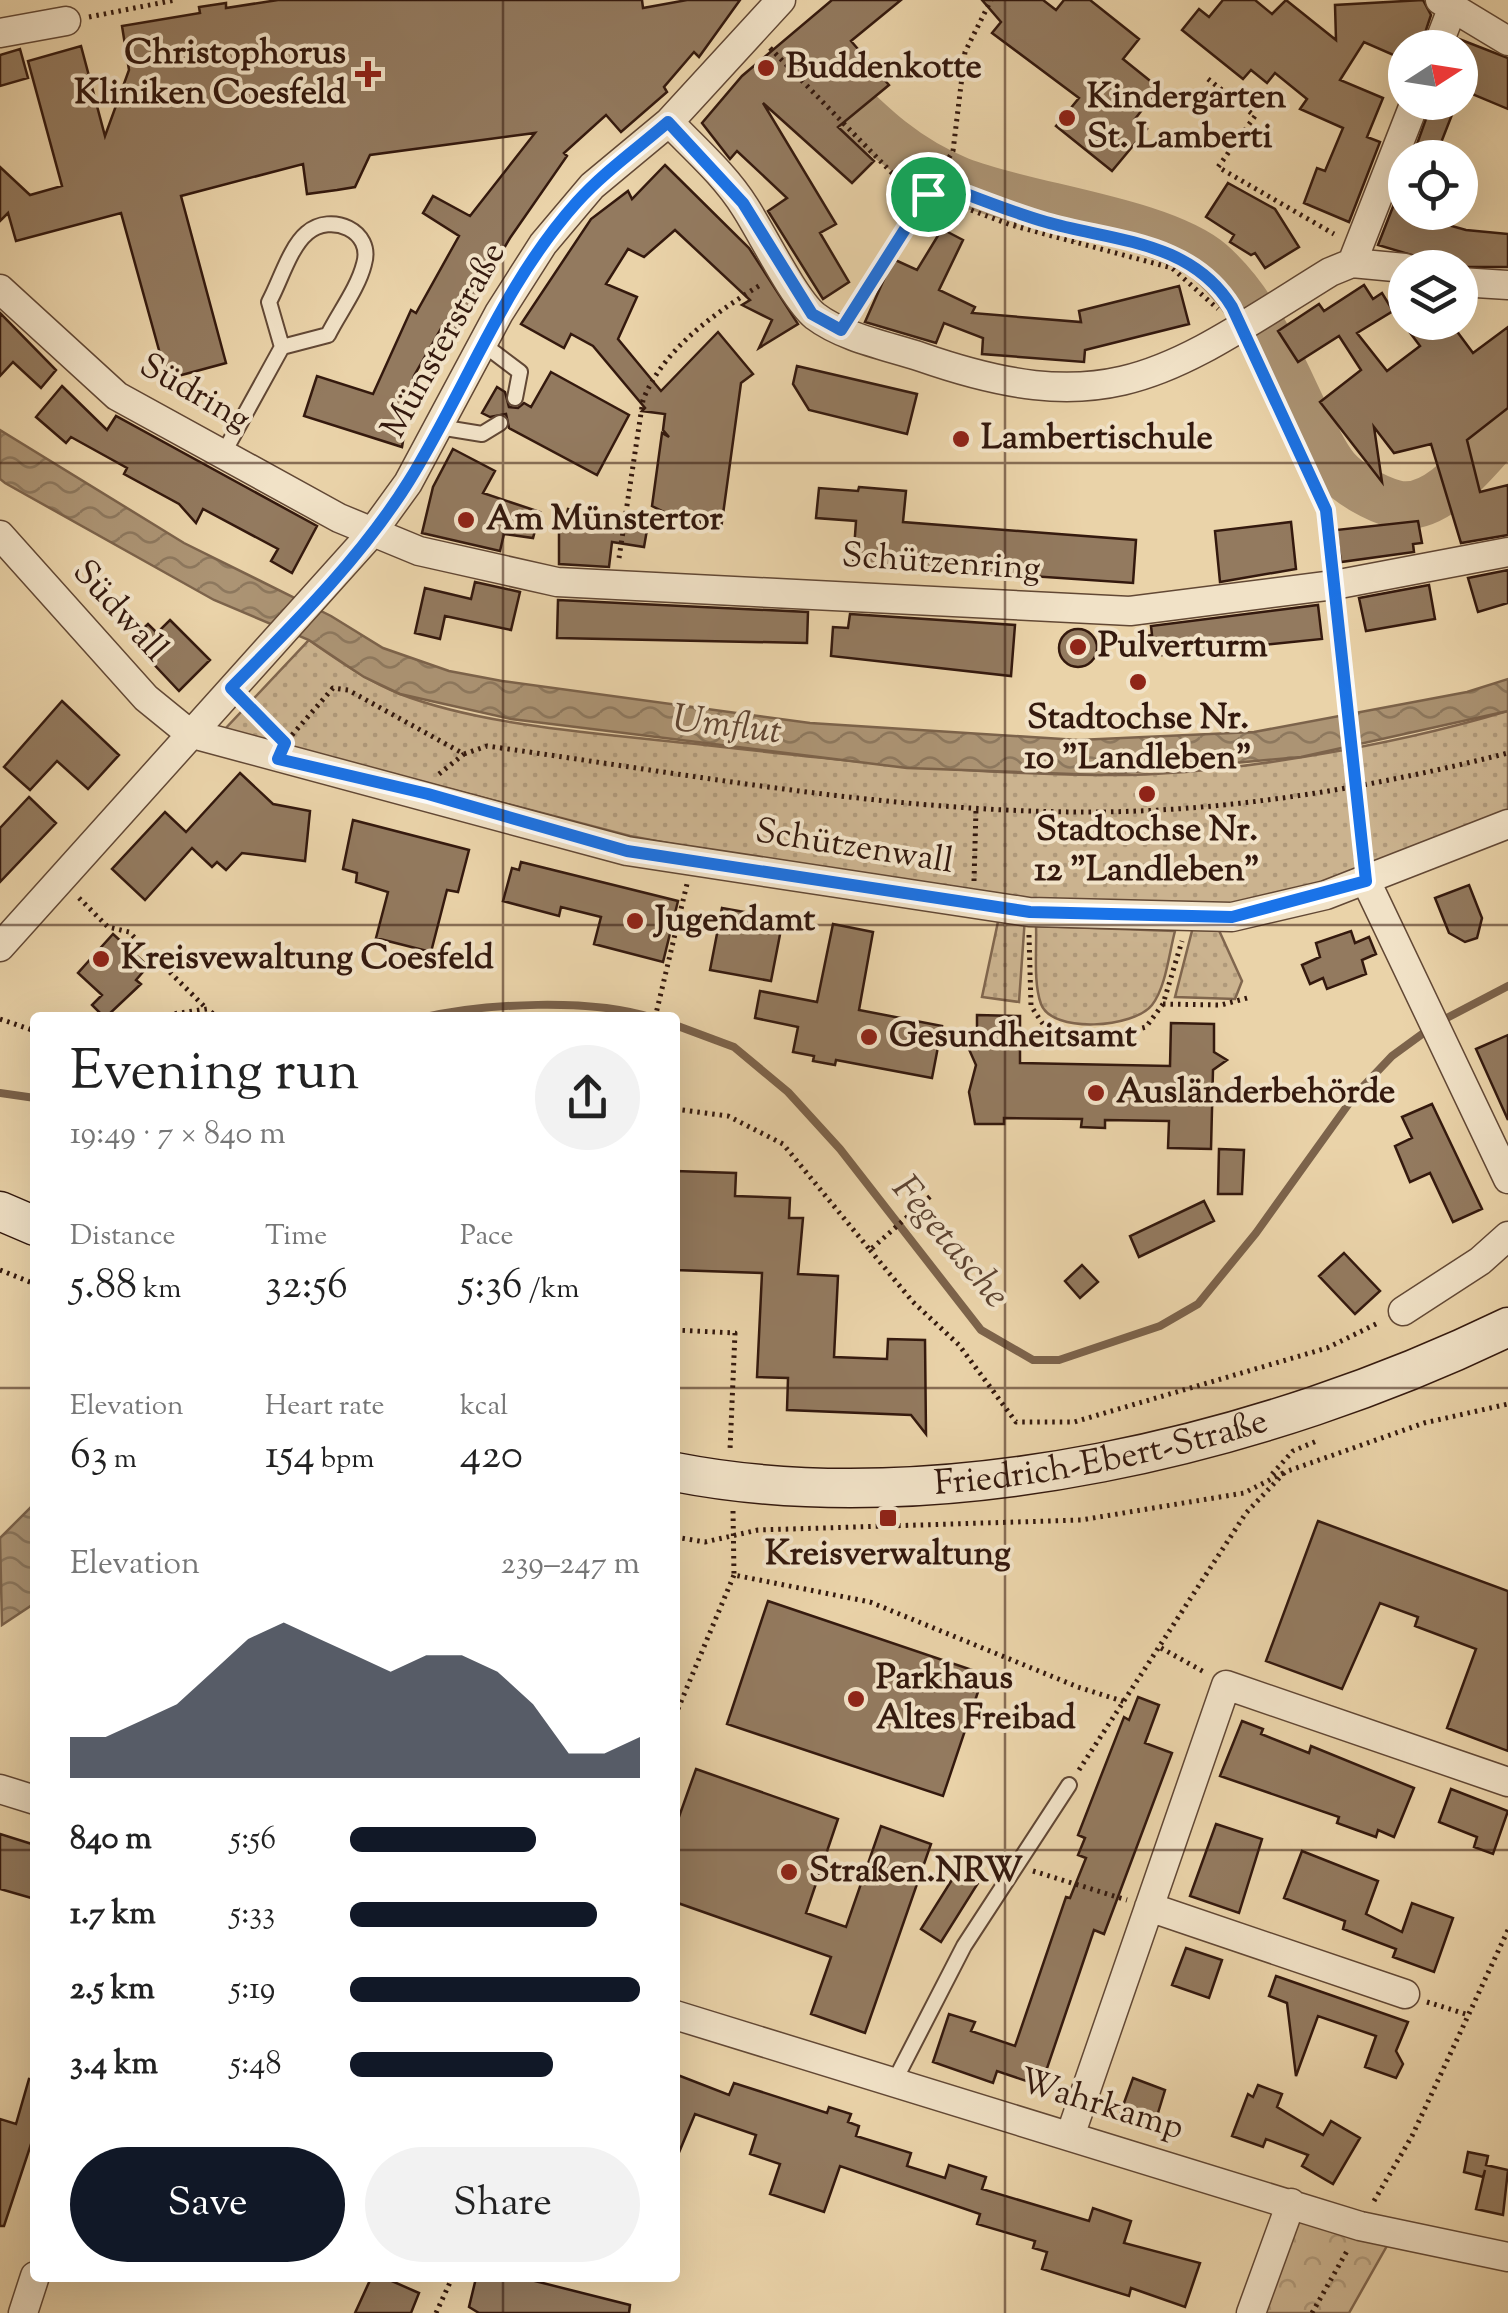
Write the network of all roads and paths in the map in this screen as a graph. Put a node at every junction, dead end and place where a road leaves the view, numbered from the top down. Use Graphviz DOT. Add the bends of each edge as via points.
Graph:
graph roads {
  1 [pos="175,0"];
  2 [pos="781,0"];
  3 [pos="991,0"];
  4 [pos="1446,4"];
  5 [pos="66,21"];
  6 [pos="1441,30"];
  7 [pos="753,31"];
  8 [pos="0,32"];
  9 [pos="1508,40"];
  10 [pos="1208,79"];
  11 [pos="1408,120"];
  12 [pos="668,122"];
  13 [pos="936,181"];
  14 [pos="928,194"];
  15 [pos="1050,223"];
  16 [pos="1011,225"];
  17 [pos="1074,243"];
  18 [pos="1356,253"];
  19 [pos="1177,258"];
  20 [pos="1388,263"];
  21 [pos="1172,268"];
  22 [pos="784,270"];
  23 [pos="1478,283"];
  24 [pos="1508,285"];
  25 [pos="0,289"];
  26 [pos="1252,321"];
  27 [pos="841,330"];
  28 [pos="483,344"];
  29 [pos="282,346"];
  30 [pos="515,398"];
  31 [pos="500,423"];
  32 [pos="440,427"];
  33 [pos="223,454"];
  34 [pos="372,534"];
  35 [pos="0,535"];
  36 [pos="1508,552"];
  37 [pos="1334,585"];
  38 [pos="616,586"];
  39 [pos="231,688"];
  40 [pos="189,733"];
  41 [pos="281,751"];
  42 [pos="1508,753"];
  43 [pos="1353,788"];
  44 [pos="976,809"];
  45 [pos="1508,824"];
  46 [pos="692,861"];
  47 [pos="60,880"];
  48 [pos="1366,881"];
  49 [pos="974,904"];
  50 [pos="1030,912"];
  51 [pos="1189,919"];
  52 [pos="0,948"];
  53 [pos="1251,998"];
  54 [pos="1163,1004"];
  55 [pos="206,1009"];
  56 [pos="186,1012"];
  57 [pos="210,1012"];
  58 [pos="656,1012"];
  59 [pos="0,1019"];
  60 [pos="30,1029"];
  61 [pos="680,1110"];
  62 [pos="1508,1179"];
  63 [pos="933,1194"];
  64 [pos="0,1211"];
  65 [pos="30,1225"];
  66 [pos="30,1227"];
  67 [pos="0,1228"];
  68 [pos="1508,1236"];
  69 [pos="870,1250"];
  70 [pos="0,1270"];
  71 [pos="30,1282"];
  72 [pos="1403,1312"];
  73 [pos="1508,1328"];
  74 [pos="680,1330"];
  75 [pos="1508,1404"];
  76 [pos="1285,1472"];
  77 [pos="680,1476"];
  78 [pos="730,1481"];
  79 [pos="735,1535"];
  80 [pos="680,1539"];
  81 [pos="734,1575"];
  82 [pos="1161,1648"];
  83 [pos="1226,1685"];
  84 [pos="1126,1702"];
  85 [pos="680,1704"];
  86 [pos="1508,1782"];
  87 [pos="1068,1784"];
  88 [pos="0,1789"];
  89 [pos="30,1798"];
  90 [pos="1012,1865"];
  91 [pos="1149,1907"];
  92 [pos="1508,1930"];
  93 [pos="1405,1994"];
  94 [pos="1469,2015"];
  95 [pos="680,2017"];
  96 [pos="894,2082"];
  97 [pos="1070,2136"];
  98 [pos="1291,2203"];
  99 [pos="1360,2226"];
  100 [pos="1508,2257"];
  101 [pos="33,2282"];
  102 [pos="450,2282"];
  103 [pos="23,2313"];
  104 [pos="436,2313"];
  105 [pos="1251,2313"];
  106 [pos="1312,2313"];
  1 -- 5 [label="path"];
  2 -- 7 [label="street, Münsterstraße"];
  3 -- 13 [label="path" via="965,52 957,140"];
  4 -- 6 [label="street"];
  4 -- 9 [label="street"];
  5 -- 8 [label="street"];
  7 -- 12 [label="street, Münsterstraße"];
  7 -- 14 [label="path" via="893,174"];
  10 -- 18 [label="path" via="1255,116 1218,167"];
  11 -- 18 [label="street"];
  12 -- 22 [label="street" via="743,203"];
  12 -- 28 [label="street, Münsterstraße" via="575,204 522,274"];
  13 -- 14 [label="path"];
  13 -- 15 [label="path"];
  14 -- 16 [label="path"];
  14 -- 27 [label="path"];
  15 -- 16 [label="path"];
  15 -- 17 [label="path"];
  15 -- 19 [label="path" via="1131,240"];
  16 -- 17 [label="path"];
  17 -- 21 [label="path"];
  18 -- 20 [label="street"];
  18 -- 26 [label="street"];
  19 -- 21 [label="path"];
  19 -- 26 [label="path"];
  21 -- 26 [label="path"];
  22 -- 27 [label="street" via="812,314"];
  22 -- 38 [label="path" via="721,309 652,376"];
  23 -- 24 [label="street"];
  25 -- 33 [label="street, Südring" via="117,396"];
  26 -- 27 [label="street" via="1150,376 1064,390 1008,384"];
  26 -- 37 [label="path" via="1326,510"];
  28 -- 30 [label="lane" via="520,372"];
  28 -- 32 [label="street, Münsterstraße"];
  29 -- 29 [label="lane" via="328,335 364,267 362,241 352,229 320,225 304,234 269,302"];
  29 -- 33 [label="lane"];
  31 -- 32 [label="lane" via="482,434"];
  32 -- 34 [label="street, Münsterstraße"];
  33 -- 34 [label="street, Südring"];
  34 -- 38 [label="street, Schützenring" via="558,582"];
  34 -- 39 [label="street, Münsterstraße"];
  35 -- 40 [label="street, Südwall" via="146,698"];
  36 -- 37 [label="street, Schützenring"];
  37 -- 38 [label="street, Schützenring" via="1074,611"];
  37 -- 43 [label="path"];
  39 -- 40 [label="street, Münsterstraße"];
  39 -- 41 [label="path"];
  40 -- 41 [label="street, Schützenwall"];
  40 -- 47 [label="street, Münsterstraße"];
  41 -- 44 [label="path" via="333,688 464,754 486,746"];
  41 -- 46 [label="street, Schützenwall" via="627,851"];
  42 -- 43 [label="path"];
  43 -- 44 [label="path" via="1098,812"];
  43 -- 48 [label="path"];
  44 -- 49 [label="path"];
  45 -- 48 [label="street, Schützenwall"];
  46 -- 49 [label="street, Schützenwall"];
  46 -- 58 [label="path"];
  47 -- 52 [label="street, Münsterstraße"];
  47 -- 55 [label="path" via="108,927 129,932"];
  48 -- 51 [label="street, Schützenwall" via="1264,910"];
  48 -- 62 [label="street"];
  49 -- 50 [label="street, Schützenwall"];
  50 -- 51 [label="street, Schützenwall"];
  50 -- 54 [label="path" via="1030,1006 1046,1028 1128,1032 1146,1027"];
  51 -- 54 [label="path"];
  53 -- 54 [label="path"];
  55 -- 56 [label="path"];
  55 -- 57 [label="path"];
  59 -- 60 [label="path"];
  61 -- 69 [label="path" via="728,1116 782,1144"];
  63 -- 69 [label="path"];
  64 -- 65 [label="street"];
  66 -- 67 [label="street"];
  68 -- 72 [label="street"];
  69 -- 72 [label="path" via="959,1345 1016,1422 1074,1422 1327,1348"];
  70 -- 71 [label="path"];
  73 -- 78 [label="street, Friedrich-Ebert-Straße" via="1338,1402 1136,1455 936,1483"];
  74 -- 78 [label="path" via="734,1333"];
  75 -- 76 [label="path" via="1424,1423"];
  76 -- 79 [label="path" via="1244,1493 1080,1520"];
  76 -- 82 [label="path" via="1246,1513"];
  77 -- 78 [label="street, Friedrich-Ebert-Straße"];
  78 -- 79 [label="path"];
  79 -- 80 [label="path" via="706,1542"];
  79 -- 81 [label="path"];
  81 -- 84 [label="path" via="870,1602"];
  81 -- 85 [label="path"];
  82 -- 83 [label="path"];
  82 -- 84 [label="path"];
  83 -- 86 [label="street"];
  83 -- 91 [label="street"];
  84 -- 87 [label="path"];
  87 -- 90 [label="lane"];
  88 -- 89 [label="street"];
  90 -- 91 [label="path"];
  90 -- 96 [label="lane"];
  91 -- 93 [label="street"];
  91 -- 97 [label="street"];
  92 -- 94 [label="path"];
  93 -- 94 [label="path"];
  94 -- 99 [label="path"];
  95 -- 96 [label="street, Wahrkamp"];
  96 -- 97 [label="street, Wahrkamp"];
  97 -- 98 [label="street, Wahrkamp"];
  98 -- 99 [label="street, Wahrkamp"];
  98 -- 105 [label="street"];
  99 -- 100 [label="street, Wahrkamp"];
  99 -- 106 [label="path"];
  101 -- 103 [label="street"];
  102 -- 104 [label="path"];
}
